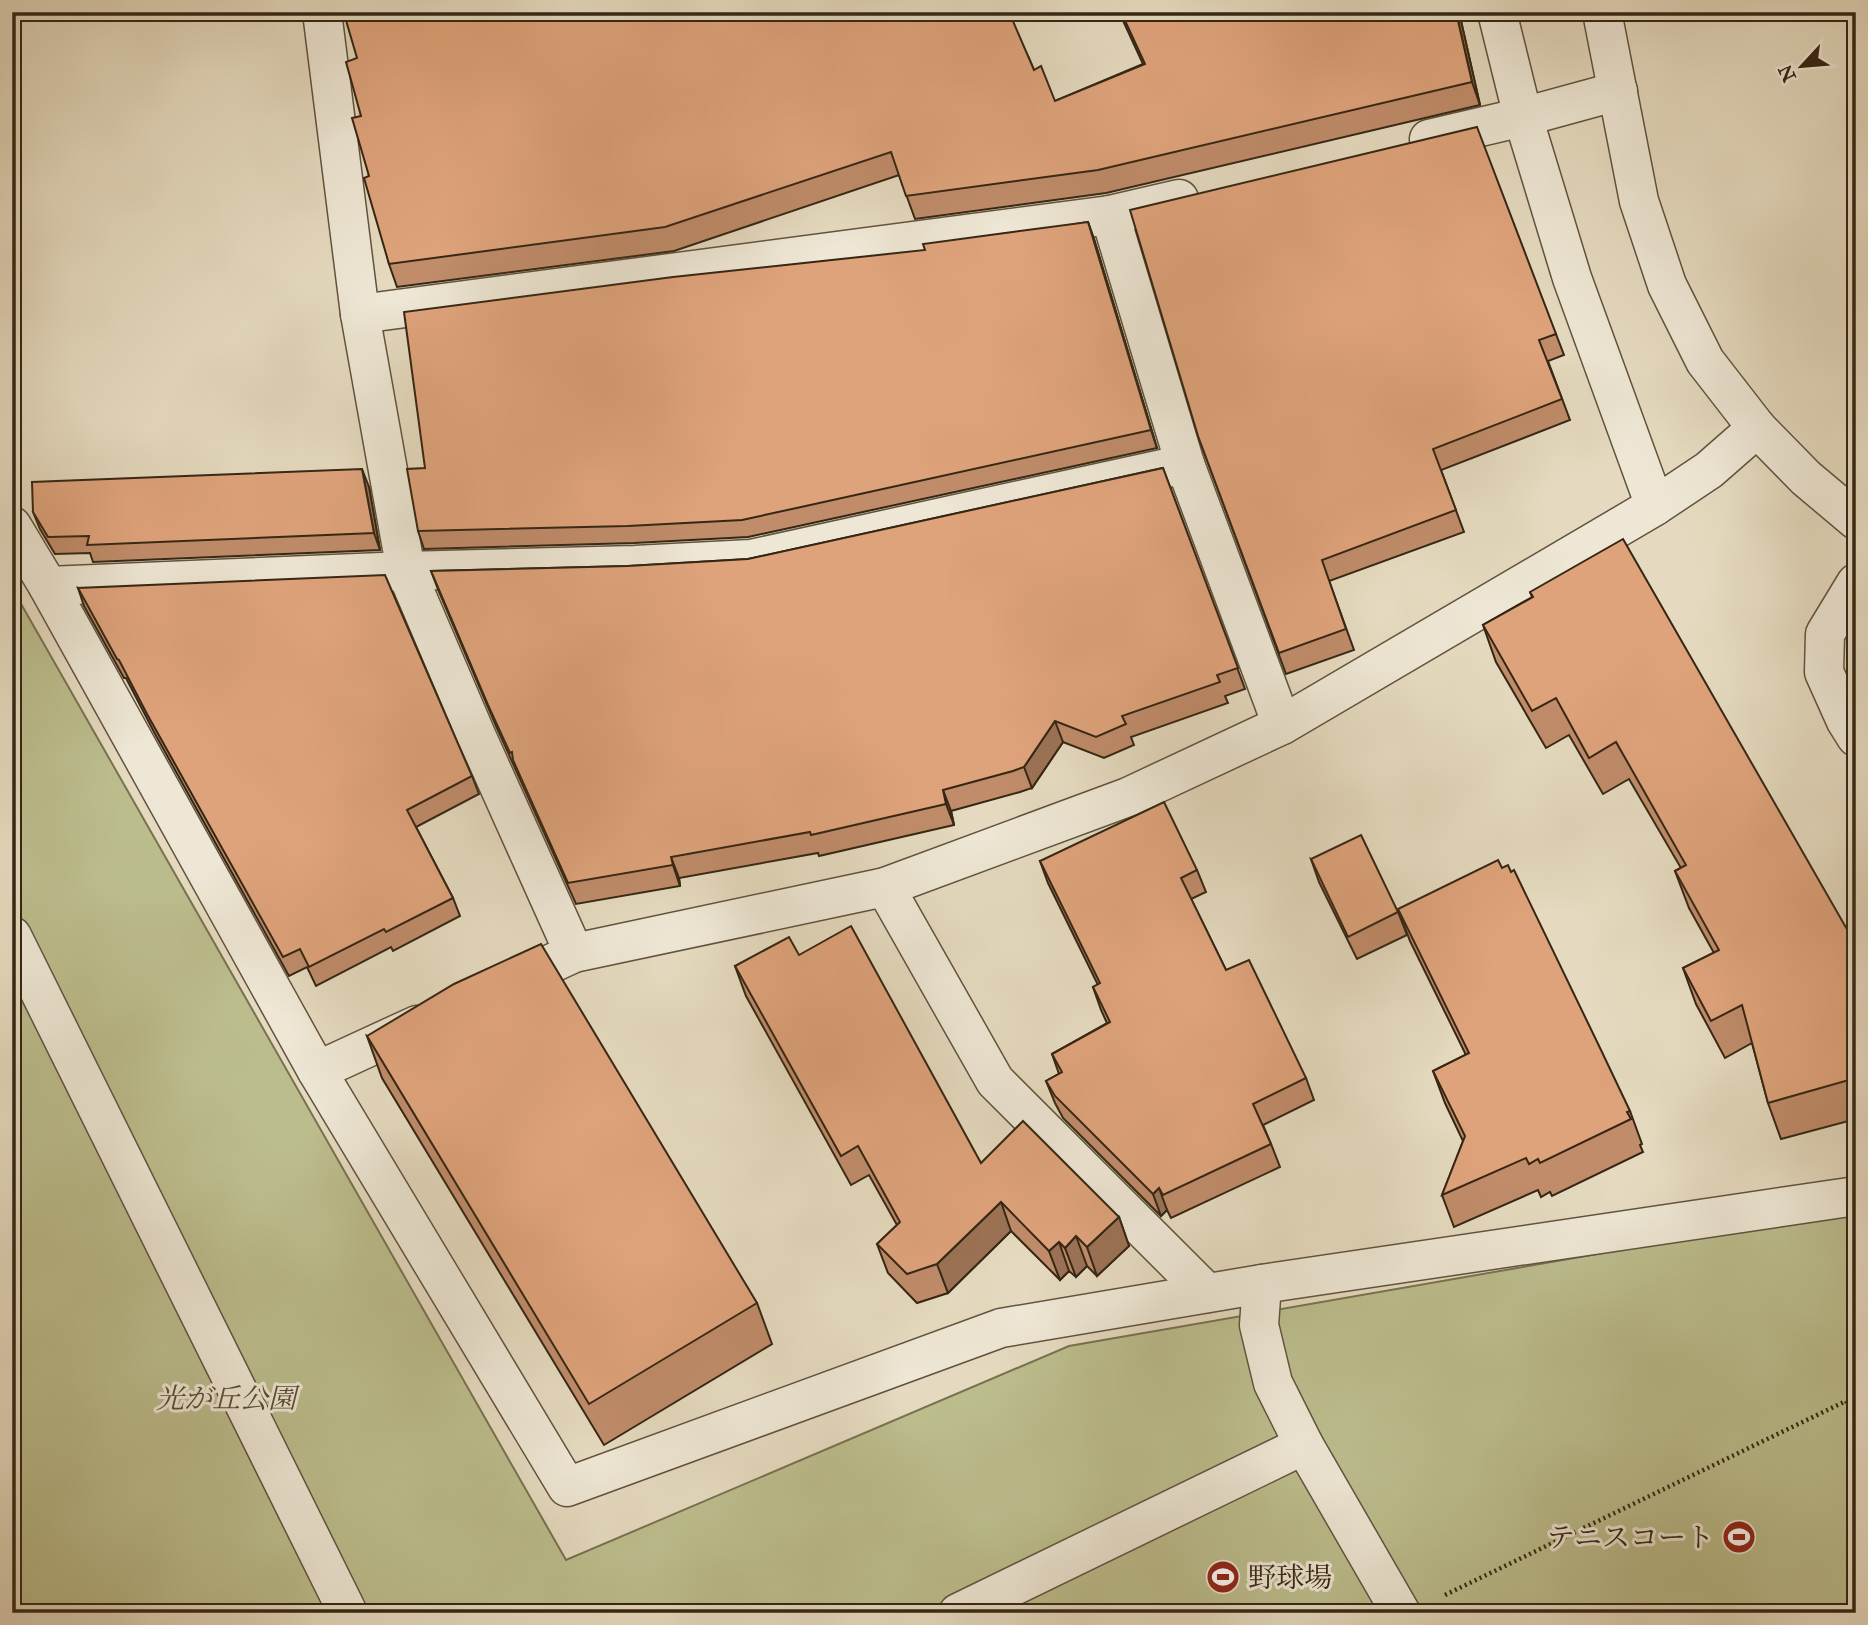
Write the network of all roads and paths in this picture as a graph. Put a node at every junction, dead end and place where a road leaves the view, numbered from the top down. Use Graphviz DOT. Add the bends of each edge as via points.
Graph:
graph roads {
  1 [pos="322,12"];
  2 [pos="1497,12"];
  3 [pos="1602,12"];
  4 [pos="1618,91"];
  5 [pos="1523,117"];
  6 [pos="1392,148"];
  7 [pos="1210,192"];
  8 [pos="1110,215"];
  9 [pos="360,314"];
  10 [pos="1757,428"];
  11 [pos="1185,464"];
  12 [pos="1655,506"];
  13 [pos="1856,520"];
  14 [pos="12,526"];
  15 [pos="406,571"];
  16 [pos="1856,583"];
  17 [pos="48,586"];
  18 [pos="1282,725"];
  19 [pos="1856,737"];
  20 [pos="885,887"];
  21 [pos="12,936"];
  22 [pos="574,953"];
  23 [pos="317,1071"];
  24 [pos="1856,1196"];
  25 [pos="1262,1284"];
  26 [pos="1207,1293"];
  27 [pos="1856,1421"];
  28 [pos="1304,1445"];
  29 [pos="1418,1607"];
  30 [pos="348,1613"];
  31 [pos="958,1613"];
  1 -- 9 [label="street"];
  2 -- 5 [label="street"];
  3 -- 4 [label="street"];
  4 -- 5 [label="street"];
  4 -- 10 [label="street" via="1639,201 1667,285 1705,361"];
  5 -- 6 [label="street"];
  5 -- 12 [label="street" via="1573,278"];
  7 -- 8 [label="street"];
  8 -- 9 [label="street"];
  8 -- 11 [label="street"];
  9 -- 15 [label="street"];
  10 -- 12 [label="street" via="1709,470"];
  10 -- 13 [label="street"];
  11 -- 15 [label="street" via="751,559"];
  11 -- 18 [label="street"];
  12 -- 18 [label="street"];
  14 -- 17 [label="street"];
  15 -- 17 [label="street"];
  15 -- 22 [label="street"];
  16 -- 19 [label="street" via="1825,634 1825,672"];
  17 -- 23 [label="street"];
  18 -- 20 [label="street" via="1128,797"];
  20 -- 22 [label="street"];
  20 -- 26 [label="street" via="995,1081"];
  21 -- 30 [label="street"];
  22 -- 23 [label="street"];
  23 -- 26 [label="street" via="567,1487 1001,1328"];
  24 -- 25 [label="street"];
  25 -- 26 [label="street"];
  25 -- 28 [label="street" via="1259,1325 1273,1383"];
  27 -- 29 [label="path" via="1846,1401"];
  28 -- 29 [label="street"];
  28 -- 31 [label="street"];
}
